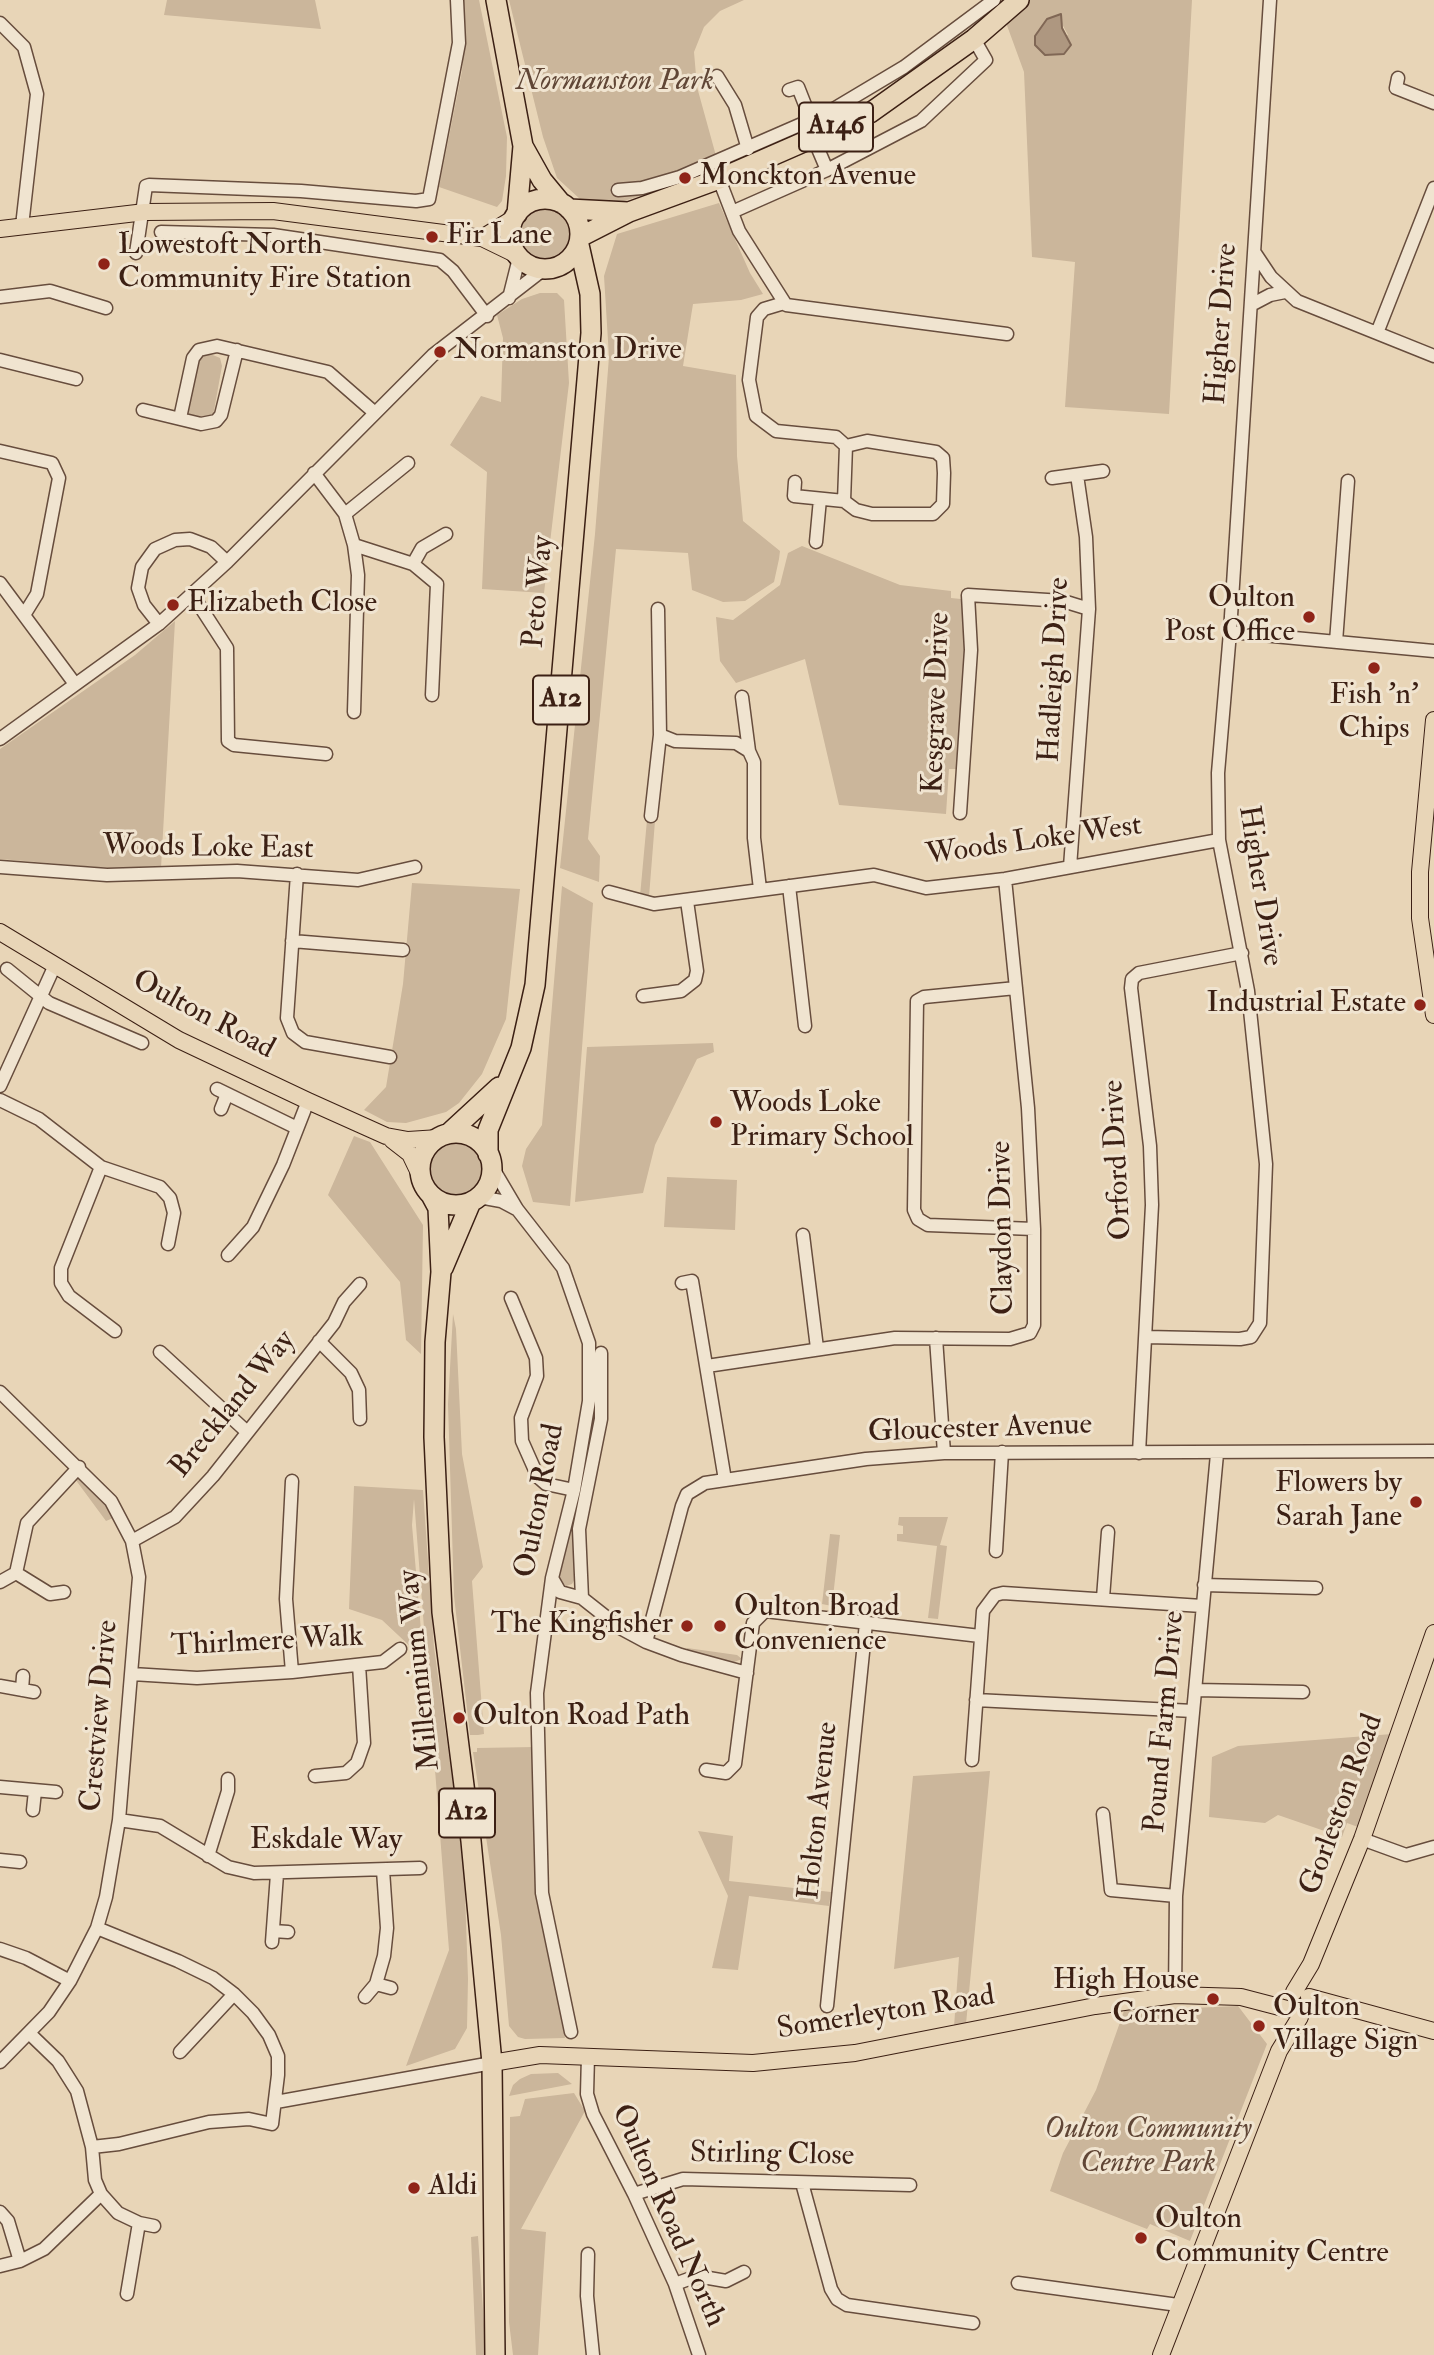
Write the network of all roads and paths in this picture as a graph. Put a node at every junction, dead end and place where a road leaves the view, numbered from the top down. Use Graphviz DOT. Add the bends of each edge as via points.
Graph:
graph roads {
  1 [pos="457,0"];
  2 [pos="495,0"];
  3 [pos="994,0"];
  4 [pos="1018,0"];
  5 [pos="1270,0"];
  6 [pos="0,23"];
  7 [pos="974,39"];
  8 [pos="717,76"];
  9 [pos="1398,78"];
  10 [pos="789,90"];
  11 [pos="1434,103"];
  12 [pos="840,116"];
  13 [pos="812,129"];
  14 [pos="523,146"];
  15 [pos="748,149"];
  16 [pos="827,170"];
  17 [pos="719,179"];
  18 [pos="1434,188"];
  19 [pos="618,190"];
  20 [pos="565,206"];
  21 [pos="202,211"];
  22 [pos="145,212"];
  23 [pos="629,212"];
  24 [pos="732,212"];
  25 [pos="516,216"];
  26 [pos="22,226"];
  27 [pos="0,229"];
  28 [pos="203,231"];
  29 [pos="161,232"];
  30 [pos="482,238"];
  31 [pos="580,241"];
  32 [pos="136,253"];
  33 [pos="1255,253"];
  34 [pos="518,256"];
  35 [pos="549,269"];
  36 [pos="1285,292"];
  37 [pos="0,297"];
  38 [pos="509,299"];
  39 [pos="784,303"];
  40 [pos="1251,305"];
  41 [pos="106,308"];
  42 [pos="487,316"];
  43 [pos="591,319"];
  44 [pos="1377,333"];
  45 [pos="1007,334"];
  46 [pos="237,350"];
  47 [pos="1434,356"];
  48 [pos="0,360"];
  49 [pos="76,379"];
  50 [pos="143,410"];
  51 [pos="375,413"];
  52 [pos="180,418"];
  53 [pos="846,446"];
  54 [pos="0,451"];
  55 [pos="408,463"];
  56 [pos="1103,471"];
  57 [pos="314,473"];
  58 [pos="1077,475"];
  59 [pos="1052,478"];
  60 [pos="1348,481"];
  61 [pos="795,482"];
  62 [pos="820,499"];
  63 [pos="844,501"];
  64 [pos="345,514"];
  65 [pos="446,534"];
  66 [pos="816,542"];
  67 [pos="354,545"];
  68 [pos="227,562"];
  69 [pos="412,564"];
  70 [pos="0,583"];
  71 [pos="192,594"];
  72 [pos="658,609"];
  73 [pos="1089,609"];
  74 [pos="24,615"];
  75 [pos="159,624"];
  76 [pos="1230,632"];
  77 [pos="1336,642"];
  78 [pos="1434,651"];
  79 [pos="75,684"];
  80 [pos="432,695"];
  81 [pos="742,697"];
  82 [pos="354,712"];
  83 [pos="1434,720"];
  84 [pos="660,735"];
  85 [pos="0,739"];
  86 [pos="749,751"];
  87 [pos="326,754"];
  88 [pos="960,813"];
  89 [pos="652,816"];
  90 [pos="1219,840"];
  91 [pos="0,867"];
  92 [pos="415,867"];
  93 [pos="1070,867"];
  94 [pos="297,874"];
  95 [pos="1005,879"];
  96 [pos="789,886"];
  97 [pos="760,889"];
  98 [pos="609,892"];
  99 [pos="687,901"];
  100 [pos="0,932"];
  101 [pos="292,942"];
  102 [pos="403,950"];
  103 [pos="1242,953"];
  104 [pos="55,965"];
  105 [pos="7,969"];
  106 [pos="1016,988"];
  107 [pos="43,995"];
  108 [pos="643,996"];
  109 [pos="1434,1015"];
  110 [pos="805,1026"];
  111 [pos="142,1043"];
  112 [pos="390,1057"];
  113 [pos="509,1075"];
  114 [pos="0,1086"];
  115 [pos="0,1100"];
  116 [pos="308,1101"];
  117 [pos="221,1109"];
  118 [pos="298,1128"];
  119 [pos="386,1136"];
  120 [pos="443,1136"];
  121 [pos="490,1160"];
  122 [pos="102,1167"];
  123 [pos="420,1175"];
  124 [pos="430,1195"];
  125 [pos="475,1199"];
  126 [pos="517,1209"];
  127 [pos="1034,1229"];
  128 [pos="803,1235"];
  129 [pos="168,1244"];
  130 [pos="228,1255"];
  131 [pos="441,1272"];
  132 [pos="682,1283"];
  133 [pos="360,1284"];
  134 [pos="511,1298"];
  135 [pos="115,1331"];
  136 [pos="1146,1337"];
  137 [pos="936,1338"];
  138 [pos="319,1341"];
  139 [pos="817,1348"];
  140 [pos="160,1352"];
  141 [pos="601,1353"];
  142 [pos="707,1366"];
  143 [pos="1,1395"];
  144 [pos="360,1419"];
  145 [pos="246,1431"];
  146 [pos="1434,1451"];
  147 [pos="1002,1452"];
  148 [pos="944,1453"];
  149 [pos="1139,1453"];
  150 [pos="1217,1454"];
  151 [pos="79,1468"];
  152 [pos="725,1480"];
  153 [pos="292,1481"];
  154 [pos="574,1490"];
  155 [pos="1108,1532"];
  156 [pos="132,1541"];
  157 [pos="996,1551"];
  158 [pos="16,1573"];
  159 [pos="552,1578"];
  160 [pos="0,1582"];
  161 [pos="1204,1586"];
  162 [pos="1316,1588"];
  163 [pos="64,1592"];
  164 [pos="582,1598"];
  165 [pos="1103,1598"];
  166 [pos="1202,1606"];
  167 [pos="866,1623"];
  168 [pos="1434,1633"];
  169 [pos="980,1636"];
  170 [pos="646,1642"];
  171 [pos="400,1649"];
  172 [pos="359,1665"];
  173 [pos="292,1672"];
  174 [pos="747,1673"];
  175 [pos="132,1674"];
  176 [pos="23,1676"];
  177 [pos="0,1686"];
  178 [pos="1195,1690"];
  179 [pos="1303,1692"];
  180 [pos="975,1700"];
  181 [pos="1193,1711"];
  182 [pos="972,1760"];
  183 [pos="706,1770"];
  184 [pos="315,1776"];
  185 [pos="228,1779"];
  186 [pos="0,1787"];
  187 [pos="35,1791"];
  188 [pos="56,1792"];
  189 [pos="33,1810"];
  190 [pos="1103,1814"];
  191 [pos="119,1820"];
  192 [pos="1362,1839"];
  193 [pos="1434,1847"];
  194 [pos="208,1856"];
  195 [pos="0,1860"];
  196 [pos="20,1861"];
  197 [pos="420,1868"];
  198 [pos="383,1870"];
  199 [pos="277,1874"];
  200 [pos="1177,1896"];
  201 [pos="97,1928"];
  202 [pos="288,1932"];
  203 [pos="0,1949"];
  204 [pos="70,1981"];
  205 [pos="376,1984"];
  206 [pos="391,1988"];
  207 [pos="234,1994"];
  208 [pos="1175,1995"];
  209 [pos="365,1997"];
  210 [pos="1298,2004"];
  211 [pos="827,2006"];
  212 [pos="1434,2031"];
  213 [pos="571,2032"];
  214 [pos="29,2033"];
  215 [pos="180,2052"];
  216 [pos="588,2056"];
  217 [pos="0,2062"];
  218 [pos="492,2063"];
  219 [pos="276,2102"];
  220 [pos="92,2147"];
  221 [pos="802,2183"];
  222 [pos="910,2185"];
  223 [pos="634,2193"];
  224 [pos="101,2194"];
  225 [pos="0,2212"];
  226 [pos="139,2223"];
  227 [pos="154,2226"];
  228 [pos="588,2254"];
  229 [pos="20,2261"];
  230 [pos="0,2266"];
  231 [pos="744,2272"];
  232 [pos="1018,2283"];
  233 [pos="675,2284"];
  234 [pos="127,2294"];
  235 [pos="1178,2305"];
  236 [pos="973,2323"];
  237 [pos="495,2355"];
  238 [pos="593,2355"];
  239 [pos="699,2355"];
  240 [pos="1161,2355"];
  1 -- 22 [label="street" via="459,43 429,199 149,185"];
  2 -- 14 [label="highway"];
  3 -- 12 [label="street"];
  4 -- 7 [label="highway, A146"];
  5 -- 33 [label="street, Higher Drive"];
  6 -- 26 [label="street" via="24,47 37,94"];
  7 -- 12 [label="highway, A146" via="870,113"];
  7 -- 16 [label="street" via="986,60 921,121"];
  8 -- 15 [label="street" via="735,105"];
  9 -- 11 [label="street" via="1396,88"];
  10 -- 13 [label="street" via="798,87"];
  12 -- 13 [label="highway, A146"];
  13 -- 15 [label="street"];
  13 -- 16 [label="street"];
  13 -- 17 [label="highway, A146"];
  14 -- 20 [label="highway" via="542,180"];
  14 -- 25 [label="highway"];
  15 -- 19 [label="street" via="662,184"];
  16 -- 24 [label="street"];
  17 -- 23 [label="highway, A146"];
  17 -- 24 [label="street"];
  18 -- 44 [label="street"];
  20 -- 23 [label="highway, A146"];
  20 -- 25 [label="highway" via="552,200 532,202"];
  20 -- 31 [label="highway" via="578,222"];
  21 -- 22 [label="main road"];
  21 -- 28 [label="street"];
  21 -- 30 [label="main road" via="306,214"];
  22 -- 26 [label="main road"];
  22 -- 32 [label="street"];
  23 -- 31 [label="highway, A146"];
  24 -- 39 [label="street" via="739,232"];
  25 -- 30 [label="main road"];
  25 -- 34 [label="highway" via="510,237"];
  26 -- 27 [label="main road"];
  28 -- 29 [label="street"];
  28 -- 42 [label="street" via="274,235 440,260"];
  30 -- 34 [label="main road"];
  31 -- 35 [label="highway" via="570,260"];
  31 -- 43 [label="highway, Peto Way / A12"];
  33 -- 36 [label="street"];
  33 -- 40 [label="street, Higher Drive"];
  34 -- 35 [label="highway" via="535,268"];
  34 -- 38 [label="street"];
  35 -- 38 [label="street"];
  35 -- 43 [label="highway" via="574,284"];
  36 -- 40 [label="street"];
  36 -- 44 [label="street"];
  37 -- 41 [label="street" via="50,290"];
  38 -- 42 [label="street"];
  39 -- 45 [label="street"];
  39 -- 53 [label="street" via="764,309 757,317 750,380 756,416 776,431 836,437"];
  40 -- 76 [label="street, Higher Drive"];
  42 -- 51 [label="street" via="433,355"];
  43 -- 113 [label="highway, Peto Way / A12" via="535,985 527,1029"];
  44 -- 47 [label="street"];
  46 -- 51 [label="street" via="328,372"];
  46 -- 52 [label="street" via="217,345 200,350 193,358"];
  46 -- 52 [label="street" via="221,415 209,424"];
  48 -- 49 [label="street"];
  50 -- 52 [label="street"];
  51 -- 57 [label="street"];
  53 -- 63 [label="street"];
  53 -- 63 [label="street" via="867,441 947,456 943,504 933,514 872,514"];
  54 -- 74 [label="street" via="52,463 59,478 37,594"];
  55 -- 64 [label="street"];
  56 -- 58 [label="street"];
  57 -- 64 [label="street"];
  57 -- 68 [label="street"];
  58 -- 59 [label="street"];
  58 -- 73 [label="street, Hadleigh Drive"];
  60 -- 77 [label="street"];
  61 -- 62 [label="street" via="794,496"];
  62 -- 63 [label="street"];
  62 -- 66 [label="street"];
  64 -- 67 [label="street"];
  65 -- 69 [label="street" via="422,548"];
  67 -- 69 [label="street"];
  67 -- 82 [label="street" via="358,575"];
  68 -- 71 [label="street"];
  68 -- 75 [label="street" via="211,547 190,539 155,549 142,567 138,588"];
  69 -- 80 [label="street" via="439,590"];
  70 -- 74 [label="street"];
  71 -- 75 [label="street"];
  71 -- 87 [label="street" via="227,648 228,741"];
  72 -- 84 [label="street"];
  73 -- 88 [label="street, Kesgrave Drive" via="1063,601 963,595 971,650"];
  73 -- 93 [label="street, Hadleigh Drive"];
  74 -- 79 [label="street"];
  75 -- 79 [label="street"];
  76 -- 77 [label="street"];
  76 -- 90 [label="street, Higher Drive" via="1218,773"];
  77 -- 78 [label="street"];
  79 -- 85 [label="street"];
  81 -- 86 [label="street"];
  83 -- 109 [label="main road" via="1420,918"];
  84 -- 86 [label="street" via="675,741 736,743"];
  84 -- 89 [label="street"];
  86 -- 97 [label="street" via="754,762 754,838"];
  90 -- 93 [label="street, Woods Loke West"];
  90 -- 103 [label="street, Higher Drive"];
  91 -- 94 [label="street, Woods Loke East" via="107,875"];
  92 -- 94 [label="street, Woods Loke East" via="358,880"];
  93 -- 95 [label="street, Woods Loke West"];
  94 -- 101 [label="street"];
  95 -- 96 [label="street, Woods Loke West" via="909,891 874,875"];
  95 -- 106 [label="street, Claydon Drive"];
  96 -- 97 [label="street, Woods Loke West"];
  96 -- 110 [label="street"];
  97 -- 99 [label="street, Woods Loke West"];
  98 -- 99 [label="street, Woods Loke West" via="654,904"];
  99 -- 108 [label="street" via="695,980 681,991"];
  100 -- 104 [label="main road, Oulton Road"];
  101 -- 102 [label="street"];
  101 -- 112 [label="street" via="287,1018 293,1033 305,1042"];
  103 -- 136 [label="street, Orford Drive" via="1139,972 1132,979 1150,1146"];
  103 -- 136 [label="street, Higher Drive" via="1266,1164 1260,1323 1251,1336 1240,1339"];
  104 -- 107 [label="street"];
  104 -- 116 [label="main road, Oulton Road" via="179,1040"];
  105 -- 107 [label="street"];
  106 -- 127 [label="street, Claydon Drive"];
  106 -- 127 [label="street" via="917,1001 914,1210 928,1225"];
  107 -- 111 [label="street" via="49,1003 127,1045"];
  107 -- 114 [label="street"];
  113 -- 120 [label="highway, Peto Way / A12"];
  113 -- 121 [label="highway, Peto Way / A12" via="488,1130"];
  115 -- 122 [label="street" via="39,1119"];
  116 -- 118 [label="street"];
  116 -- 119 [label="main road, Oulton Road"];
  117 -- 118 [label="street" via="222,1092"];
  118 -- 130 [label="street" via="253,1227"];
  119 -- 120 [label="main road, Oulton Road" via="419,1141"];
  119 -- 123 [label="main road, Oulton Road" via="410,1154"];
  120 -- 121 [label="highway" via="467,1135 483,1146"];
  120 -- 123 [label="highway" via="422,1157"];
  121 -- 125 [label="highway" via="489,1182"];
  121 -- 126 [label="street, Oulton Road"];
  122 -- 129 [label="street" via="160,1187 170,1198 180,1227"];
  122 -- 135 [label="street" via="61,1268 61,1283 69,1296"];
  123 -- 124 [label="highway"];
  124 -- 125 [label="highway" via="445,1204"];
  124 -- 131 [label="highway, Millennium Way / A12" via="438,1208"];
  125 -- 126 [label="street" via="501,1201"];
  125 -- 131 [label="highway, Millennium Way / A12"];
  126 -- 154 [label="street, Oulton Road" via="563,1268 589,1343 589,1401"];
  127 -- 137 [label="street, Claydon Drive" via="1034,1325 1030,1333 1010,1339"];
  128 -- 139 [label="street"];
  131 -- 218 [label="highway, Millennium Way / A12" via="434,1437 442,1612 471,1841"];
  132 -- 142 [label="street" via="692,1281"];
  133 -- 138 [label="street, Breckland Way"];
  134 -- 154 [label="street" via="536,1358 537,1376 522,1418 522,1441 535,1474 545,1484"];
  136 -- 149 [label="street, Orford Drive"];
  137 -- 139 [label="street, Claydon Drive"];
  137 -- 148 [label="street"];
  138 -- 144 [label="street" via="351,1373 359,1390"];
  138 -- 145 [label="street, Breckland Way"];
  139 -- 142 [label="street, Claydon Drive"];
  140 -- 145 [label="street"];
  141 -- 164 [label="street" via="601,1419 579,1529"];
  142 -- 152 [label="street"];
  143 -- 151 [label="street, Crestview Drive"];
  145 -- 156 [label="street, Breckland Way" via="175,1517"];
  146 -- 150 [label="street, Gloucester Avenue"];
  147 -- 148 [label="street, Gloucester Avenue"];
  147 -- 149 [label="street, Gloucester Avenue"];
  147 -- 157 [label="street"];
  148 -- 152 [label="street, Gloucester Avenue" via="866,1459"];
  149 -- 150 [label="street, Gloucester Avenue"];
  150 -- 161 [label="street, Pound Farm Drive"];
  151 -- 156 [label="street, Crestview Drive" via="111,1501"];
  151 -- 158 [label="street" via="27,1522"];
  152 -- 170 [label="street, Gloucester Avenue" via="696,1486 687,1494"];
  153 -- 173 [label="street" via="286,1599"];
  154 -- 159 [label="street, Oulton Road"];
  155 -- 165 [label="street"];
  156 -- 175 [label="street, Crestview Drive" via="139,1577"];
  158 -- 160 [label="street"];
  158 -- 163 [label="street" via="49,1600"];
  159 -- 164 [label="street" via="560,1592"];
  159 -- 213 [label="street, Oulton Road" via="537,1693 542,1893"];
  161 -- 162 [label="street"];
  161 -- 166 [label="street, Pound Farm Drive"];
  164 -- 170 [label="street"];
  165 -- 166 [label="street"];
  165 -- 169 [label="street" via="999,1594 983,1611"];
  166 -- 178 [label="street, Pound Farm Drive"];
  167 -- 169 [label="street"];
  167 -- 174 [label="street" via="765,1611 754,1623"];
  167 -- 211 [label="street, Holton Avenue"];
  168 -- 192 [label="main road, Gorleston Road"];
  169 -- 180 [label="street"];
  170 -- 174 [label="street"];
  171 -- 172 [label="street, Thirlmere Walk" via="383,1662"];
  172 -- 173 [label="street, Thirlmere Walk"];
  172 -- 184 [label="street" via="364,1743 357,1763 332,1781"];
  173 -- 175 [label="street, Thirlmere Walk" via="197,1678"];
  174 -- 183 [label="street" via="735,1764 726,1773"];
  175 -- 191 [label="street, Crestview Drive"];
  176 -- 177 [label="street" via="28,1691"];
  178 -- 179 [label="street"];
  178 -- 181 [label="street, Pound Farm Drive"];
  180 -- 181 [label="street"];
  180 -- 182 [label="street"];
  181 -- 200 [label="street, Pound Farm Drive"];
  185 -- 194 [label="street"];
  186 -- 187 [label="street"];
  187 -- 188 [label="street"];
  187 -- 189 [label="street"];
  190 -- 200 [label="street" via="1111,1890"];
  191 -- 194 [label="street, Eskdale Way" via="160,1826"];
  191 -- 201 [label="street, Crestview Drive"];
  192 -- 193 [label="street" via="1406,1856"];
  192 -- 210 [label="main road, Gorleston Road"];
  194 -- 199 [label="street, Eskdale Way" via="228,1867"];
  195 -- 196 [label="street"];
  197 -- 198 [label="street, Eskdale Way"];
  198 -- 199 [label="street, Eskdale Way"];
  198 -- 205 [label="street" via="387,1928"];
  199 -- 202 [label="street" via="273,1936"];
  200 -- 208 [label="street, Pound Farm Drive"];
  201 -- 204 [label="street, Crestview Drive"];
  201 -- 207 [label="street" via="178,1961"];
  203 -- 204 [label="street"];
  204 -- 214 [label="street, Crestview Drive"];
  205 -- 206 [label="street"];
  205 -- 209 [label="street"];
  207 -- 215 [label="street"];
  207 -- 219 [label="street" via="269,2035 278,2056"];
  208 -- 210 [label="main road, Somerleyton Road"];
  208 -- 216 [label="main road, Somerleyton Road" via="855,2053 752,2063"];
  210 -- 212 [label="main road, Somerleyton Road" via="1361,2011"];
  210 -- 235 [label="main road, Gorleston Road"];
  214 -- 217 [label="street, Crestview Drive"];
  214 -- 220 [label="street" via="70,2078"];
  216 -- 218 [label="main road, Somerleyton Road" via="540,2055"];
  216 -- 223 [label="street, Oulton Road North" via="587,2094 593,2114"];
  218 -- 219 [label="street"];
  218 -- 237 [label="highway, Millennium Way / A12"];
  219 -- 220 [label="street" via="272,2124 249,2119 209,2122"];
  220 -- 224 [label="street"];
  221 -- 222 [label="street, Stirling Close"];
  221 -- 223 [label="street, Stirling Close" via="682,2179"];
  221 -- 236 [label="street" via="837,2299 847,2305 952,2325"];
  223 -- 233 [label="street, Oulton Road North"];
  224 -- 226 [label="street" via="118,2213"];
  224 -- 229 [label="street" via="44,2249"];
  225 -- 229 [label="street" via="8,2221"];
  226 -- 227 [label="street"];
  226 -- 234 [label="street"];
  228 -- 238 [label="street"];
  229 -- 230 [label="street"];
  231 -- 233 [label="street" via="726,2281 697,2276"];
  232 -- 235 [label="street"];
  233 -- 239 [label="street, Oulton Road North"];
  235 -- 240 [label="main road, Gorleston Road"];
}
